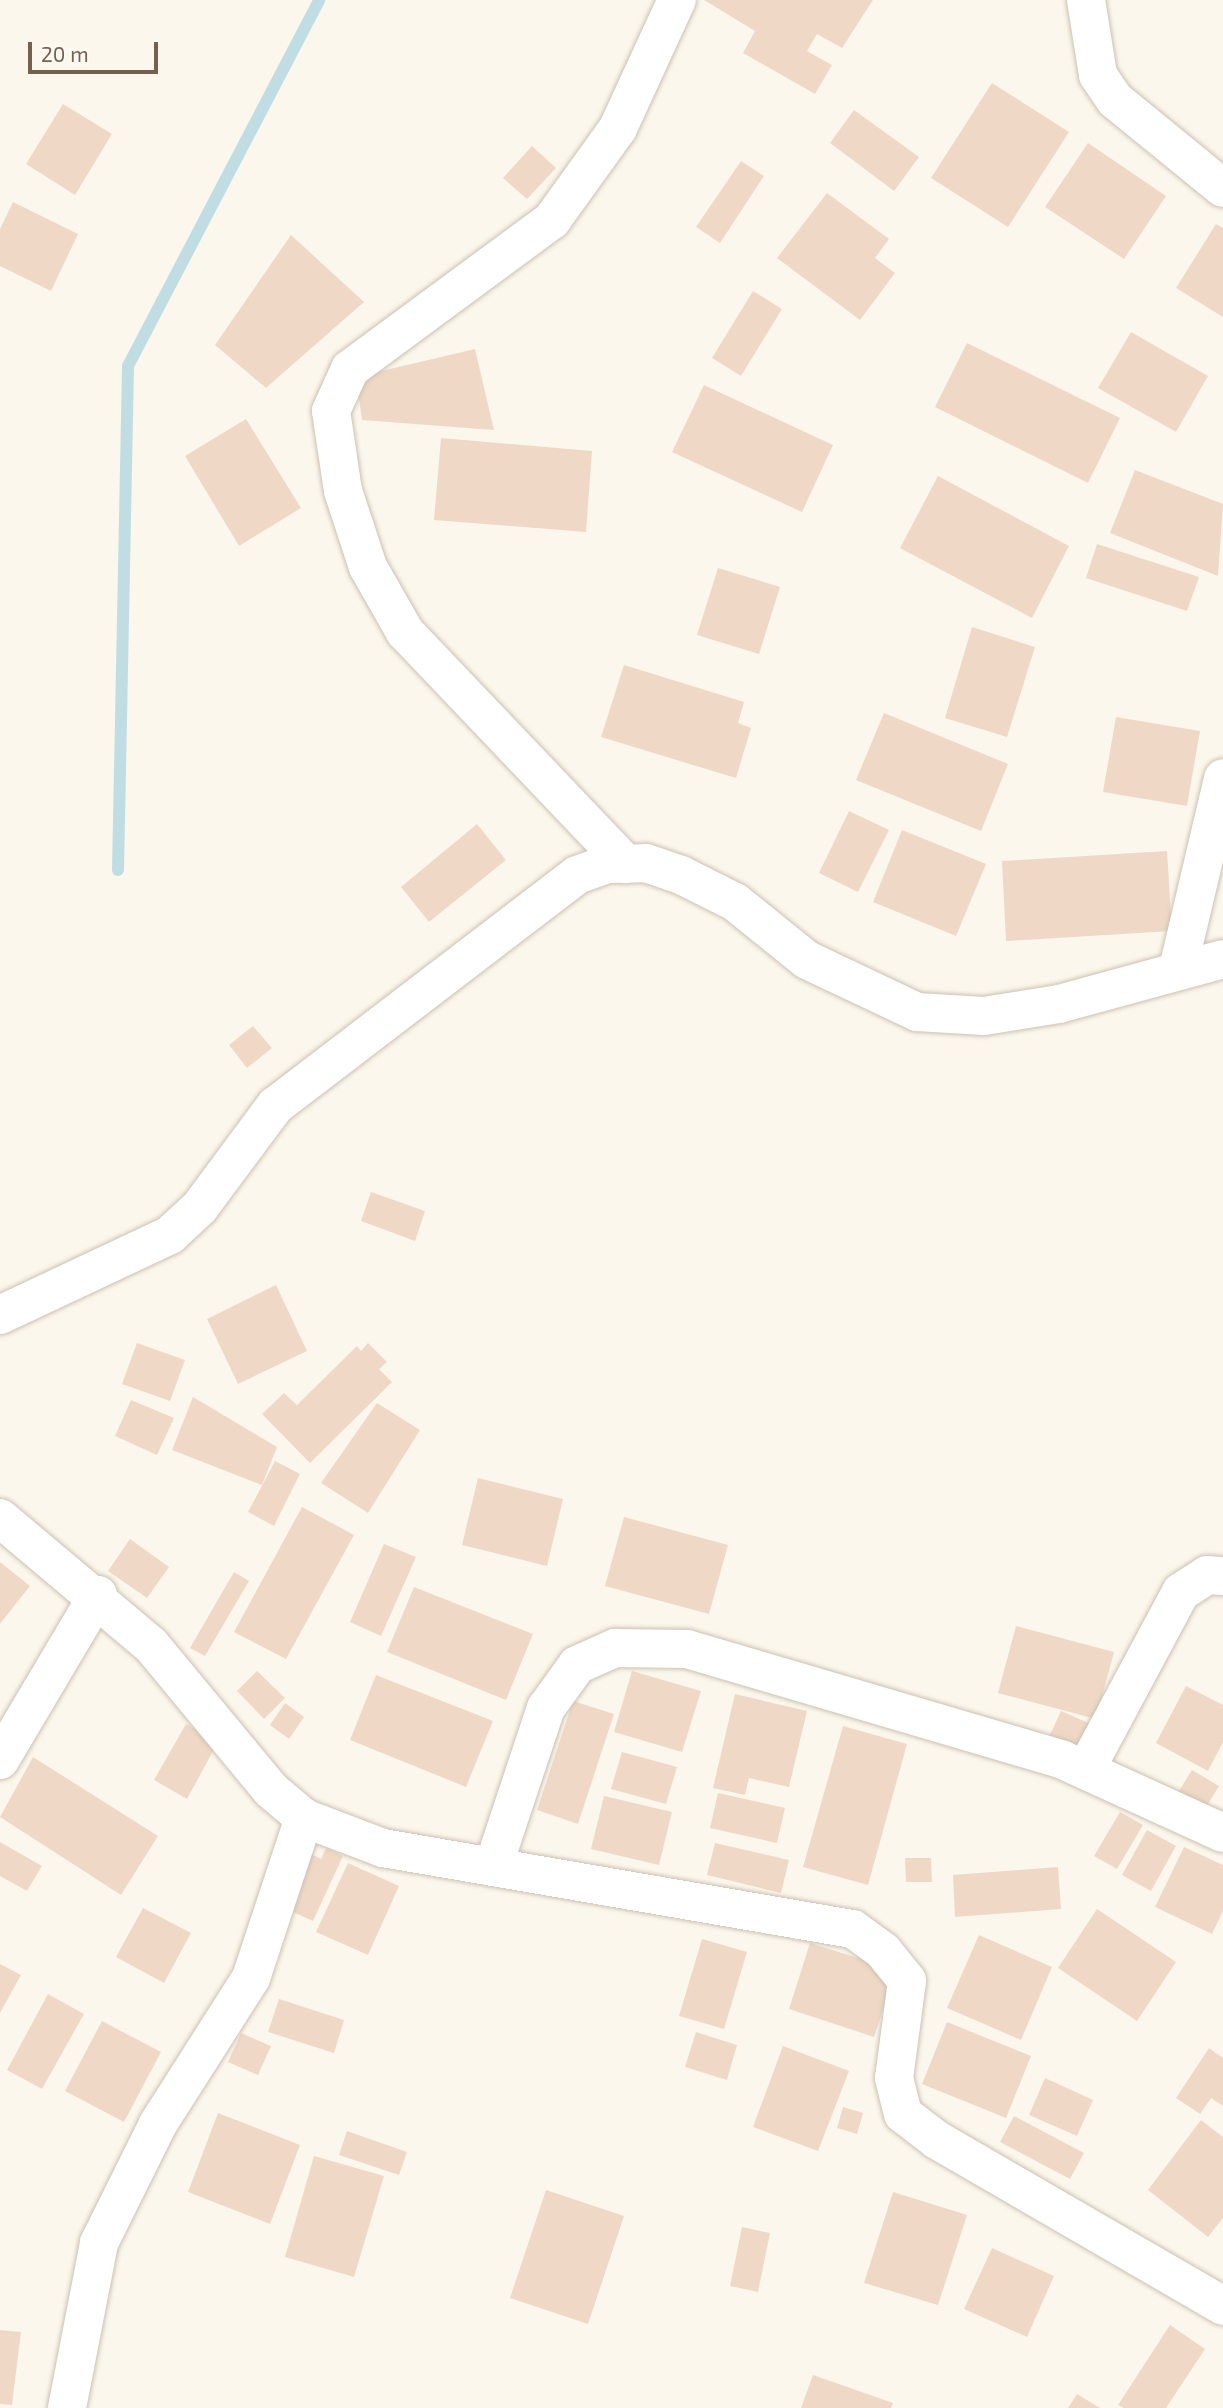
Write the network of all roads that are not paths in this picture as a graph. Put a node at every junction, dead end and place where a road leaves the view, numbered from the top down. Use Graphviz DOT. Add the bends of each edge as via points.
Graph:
graph roads {
  1 [pos="677,0"];
  2 [pos="1086,0"];
  3 [pos="1223,188"];
  4 [pos="1223,778"];
  5 [pos="626,864"];
  6 [pos="1223,959"];
  7 [pos="1178,969"];
  8 [pos="0,1315"];
  9 [pos="0,1518"];
  10 [pos="1223,1576"];
  11 [pos="97,1595"];
  12 [pos="0,1760"];
  13 [pos="1086,1769"];
  14 [pos="304,1818"];
  15 [pos="1223,1833"];
  16 [pos="492,1867"];
  17 [pos="1223,2306"];
  18 [pos="67,2408"];
  1 -- 5 [label="street" via="618,128 552,220 350,369 331,411 343,491 368,567 405,632"];
  2 -- 3 [label="street" via="1098,75 1115,100"];
  4 -- 7 [label="street"];
  5 -- 7 [label="street" via="646,863 724,897 807,960 918,1012 984,1016 1059,1004"];
  5 -- 8 [label="street" via="577,875 275,1106 200,1207 170,1235"];
  6 -- 7 [label="street"];
  9 -- 11 [label="street"];
  10 -- 13 [label="street" via="1207,1574 1181,1592"];
  11 -- 12 [label="street"];
  11 -- 14 [label="street" via="151,1645 271,1790"];
  13 -- 15 [label="street"];
  13 -- 16 [label="street" via="687,1649 615,1647 577,1665 546,1708"];
  14 -- 16 [label="street" via="383,1848"];
  14 -- 18 [label="street" via="251,1978 158,2124 99,2243"];
  16 -- 17 [label="street" via="853,1929 883,1951 907,1981 894,2078 903,2114 937,2140"];
}
